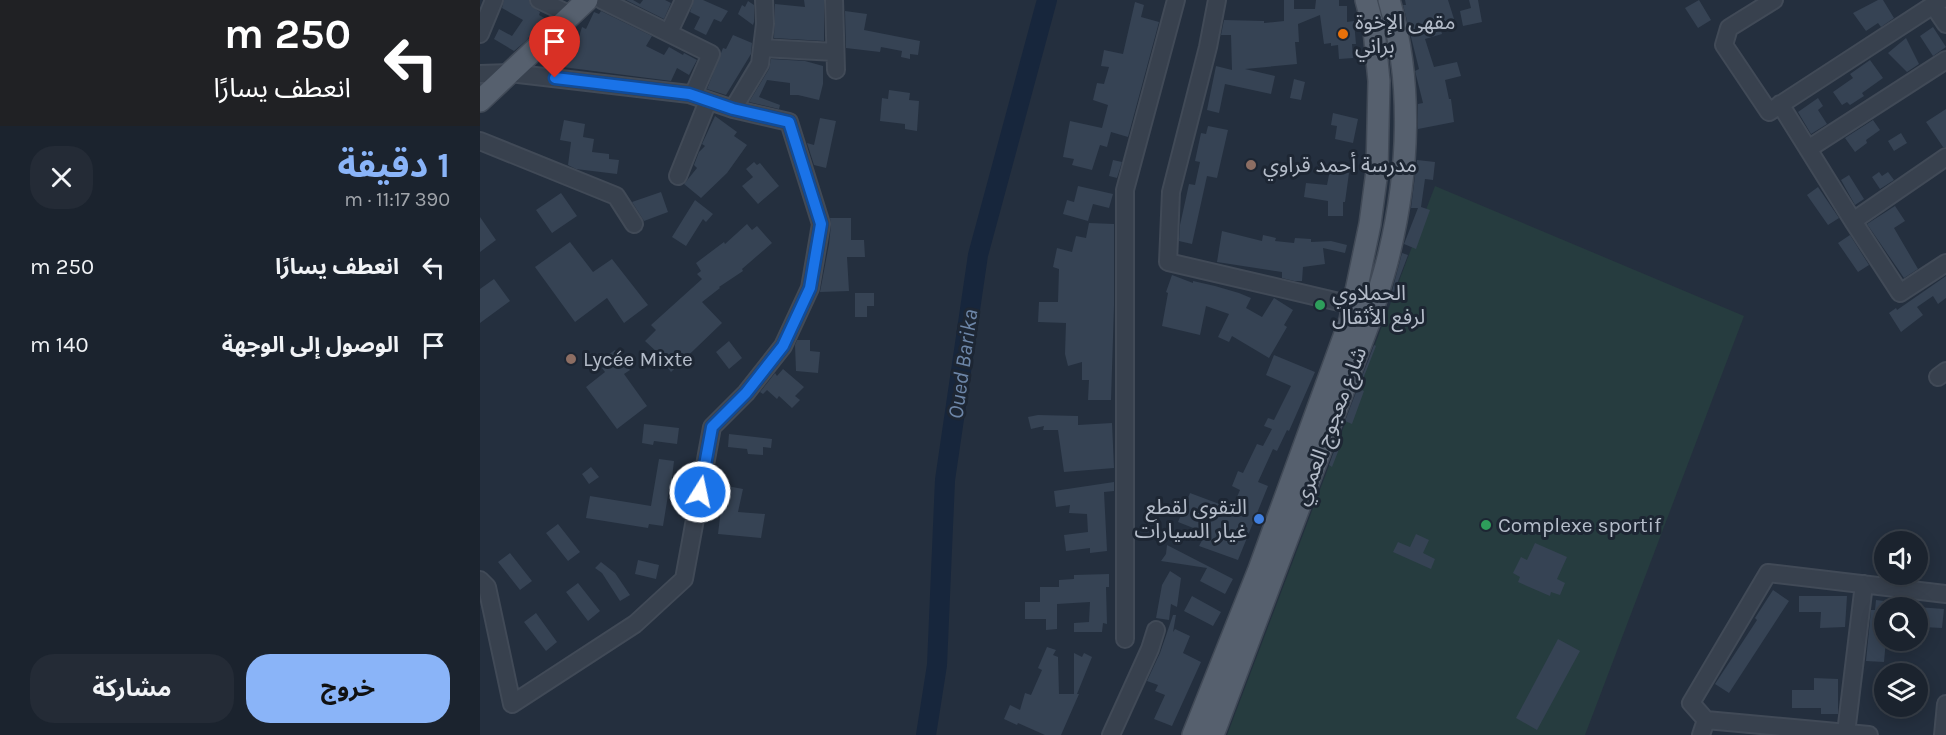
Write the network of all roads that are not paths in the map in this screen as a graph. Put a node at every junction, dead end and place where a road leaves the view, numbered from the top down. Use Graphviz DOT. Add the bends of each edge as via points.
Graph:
graph roads {
  1 [pos="494,0"];
  2 [pos="539,0"];
  3 [pos="586,0"];
  4 [pos="602,0"];
  5 [pos="684,0"];
  6 [pos="764,0"];
  7 [pos="834,0"];
  8 [pos="1176,0"];
  9 [pos="1217,0"];
  10 [pos="1366,0"];
  11 [pos="1389,0"];
  12 [pos="1774,0"];
  13 [pos="1937,2"];
  14 [pos="571,15"];
  15 [pos="1946,24"];
  16 [pos="669,32"];
  17 [pos="480,34"];
  18 [pos="762,48"];
  19 [pos="835,52"];
  20 [pos="1946,60"];
  21 [pos="836,69"];
  22 [pos="510,73"];
  23 [pos="480,74"];
  24 [pos="700,98"];
  25 [pos="480,101"];
  26 [pos="1780,104"];
  27 [pos="733,109"];
  28 [pos="480,141"];
  29 [pos="1808,149"];
  30 [pos="1946,157"];
  31 [pos="678,176"];
  32 [pos="1853,221"];
  33 [pos="634,224"];
  34 [pos="1946,262"];
  35 [pos="1353,305"];
  36 [pos="480,580"];
  37 [pos="1864,584"];
  38 [pos="1946,594"];
  39 [pos="1156,630"];
  40 [pos="1125,639"];
  41 [pos="1946,704"];
  42 [pos="1704,728"];
  43 [pos="1805,732"];
  44 [pos="1846,733"];
  45 [pos="1111,735"];
  46 [pos="1193,735"];
  47 [pos="1213,735"];
  48 [pos="1869,735"];
  49 [pos="1943,735"];
  1 -- 17 [label="street"];
  2 -- 14 [label="street"];
  3 -- 14 [label="main road"];
  4 -- 16 [label="street"];
  5 -- 16 [label="street"];
  6 -- 18 [label="street"];
  7 -- 19 [label="street"];
  8 -- 40 [label="street" via="1125,190"];
  9 -- 35 [label="street" via="1171,192 1167,262"];
  10 -- 35 [label="main road, شارع معجوج العمري" via="1374,30 1379,81 1378,148 1370,224"];
  11 -- 47 [label="main road, شارع معجوج العمري" via="1398,31 1406,114 1400,197 1389,254 1370,320"];
  12 -- 26 [label="street" via="1729,28 1724,45 1768,112"];
  13 -- 15 [label="street"];
  13 -- 26 [label="street"];
  14 -- 22 [label="main road"];
  16 -- 24 [label="street" via="711,54"];
  18 -- 19 [label="street"];
  18 -- 27 [label="street" via="760,64"];
  19 -- 21 [label="street"];
  20 -- 29 [label="street"];
  22 -- 23 [label="street"];
  22 -- 24 [label="street"];
  22 -- 25 [label="main road"];
  24 -- 27 [label="street"];
  24 -- 31 [label="street"];
  26 -- 29 [label="street"];
  27 -- 36 [label="street" via="789,122 821,224 810,288 783,346 746,393 712,427 684,579 635,624 512,704 487,587"];
  28 -- 33 [label="street" via="616,196"];
  29 -- 32 [label="street"];
  30 -- 32 [label="street"];
  32 -- 34 [label="street" via="1900,293"];
  35 -- 46 [label="main road, شارع معجوج العمري" via="1258,572"];
  37 -- 38 [label="street"];
  37 -- 42 [label="street" via="1768,573 1691,703"];
  37 -- 44 [label="street"];
  39 -- 45 [label="street"];
  41 -- 49 [label="street"];
  42 -- 43 [label="street"];
  43 -- 44 [label="street"];
  44 -- 48 [label="street"];
}
